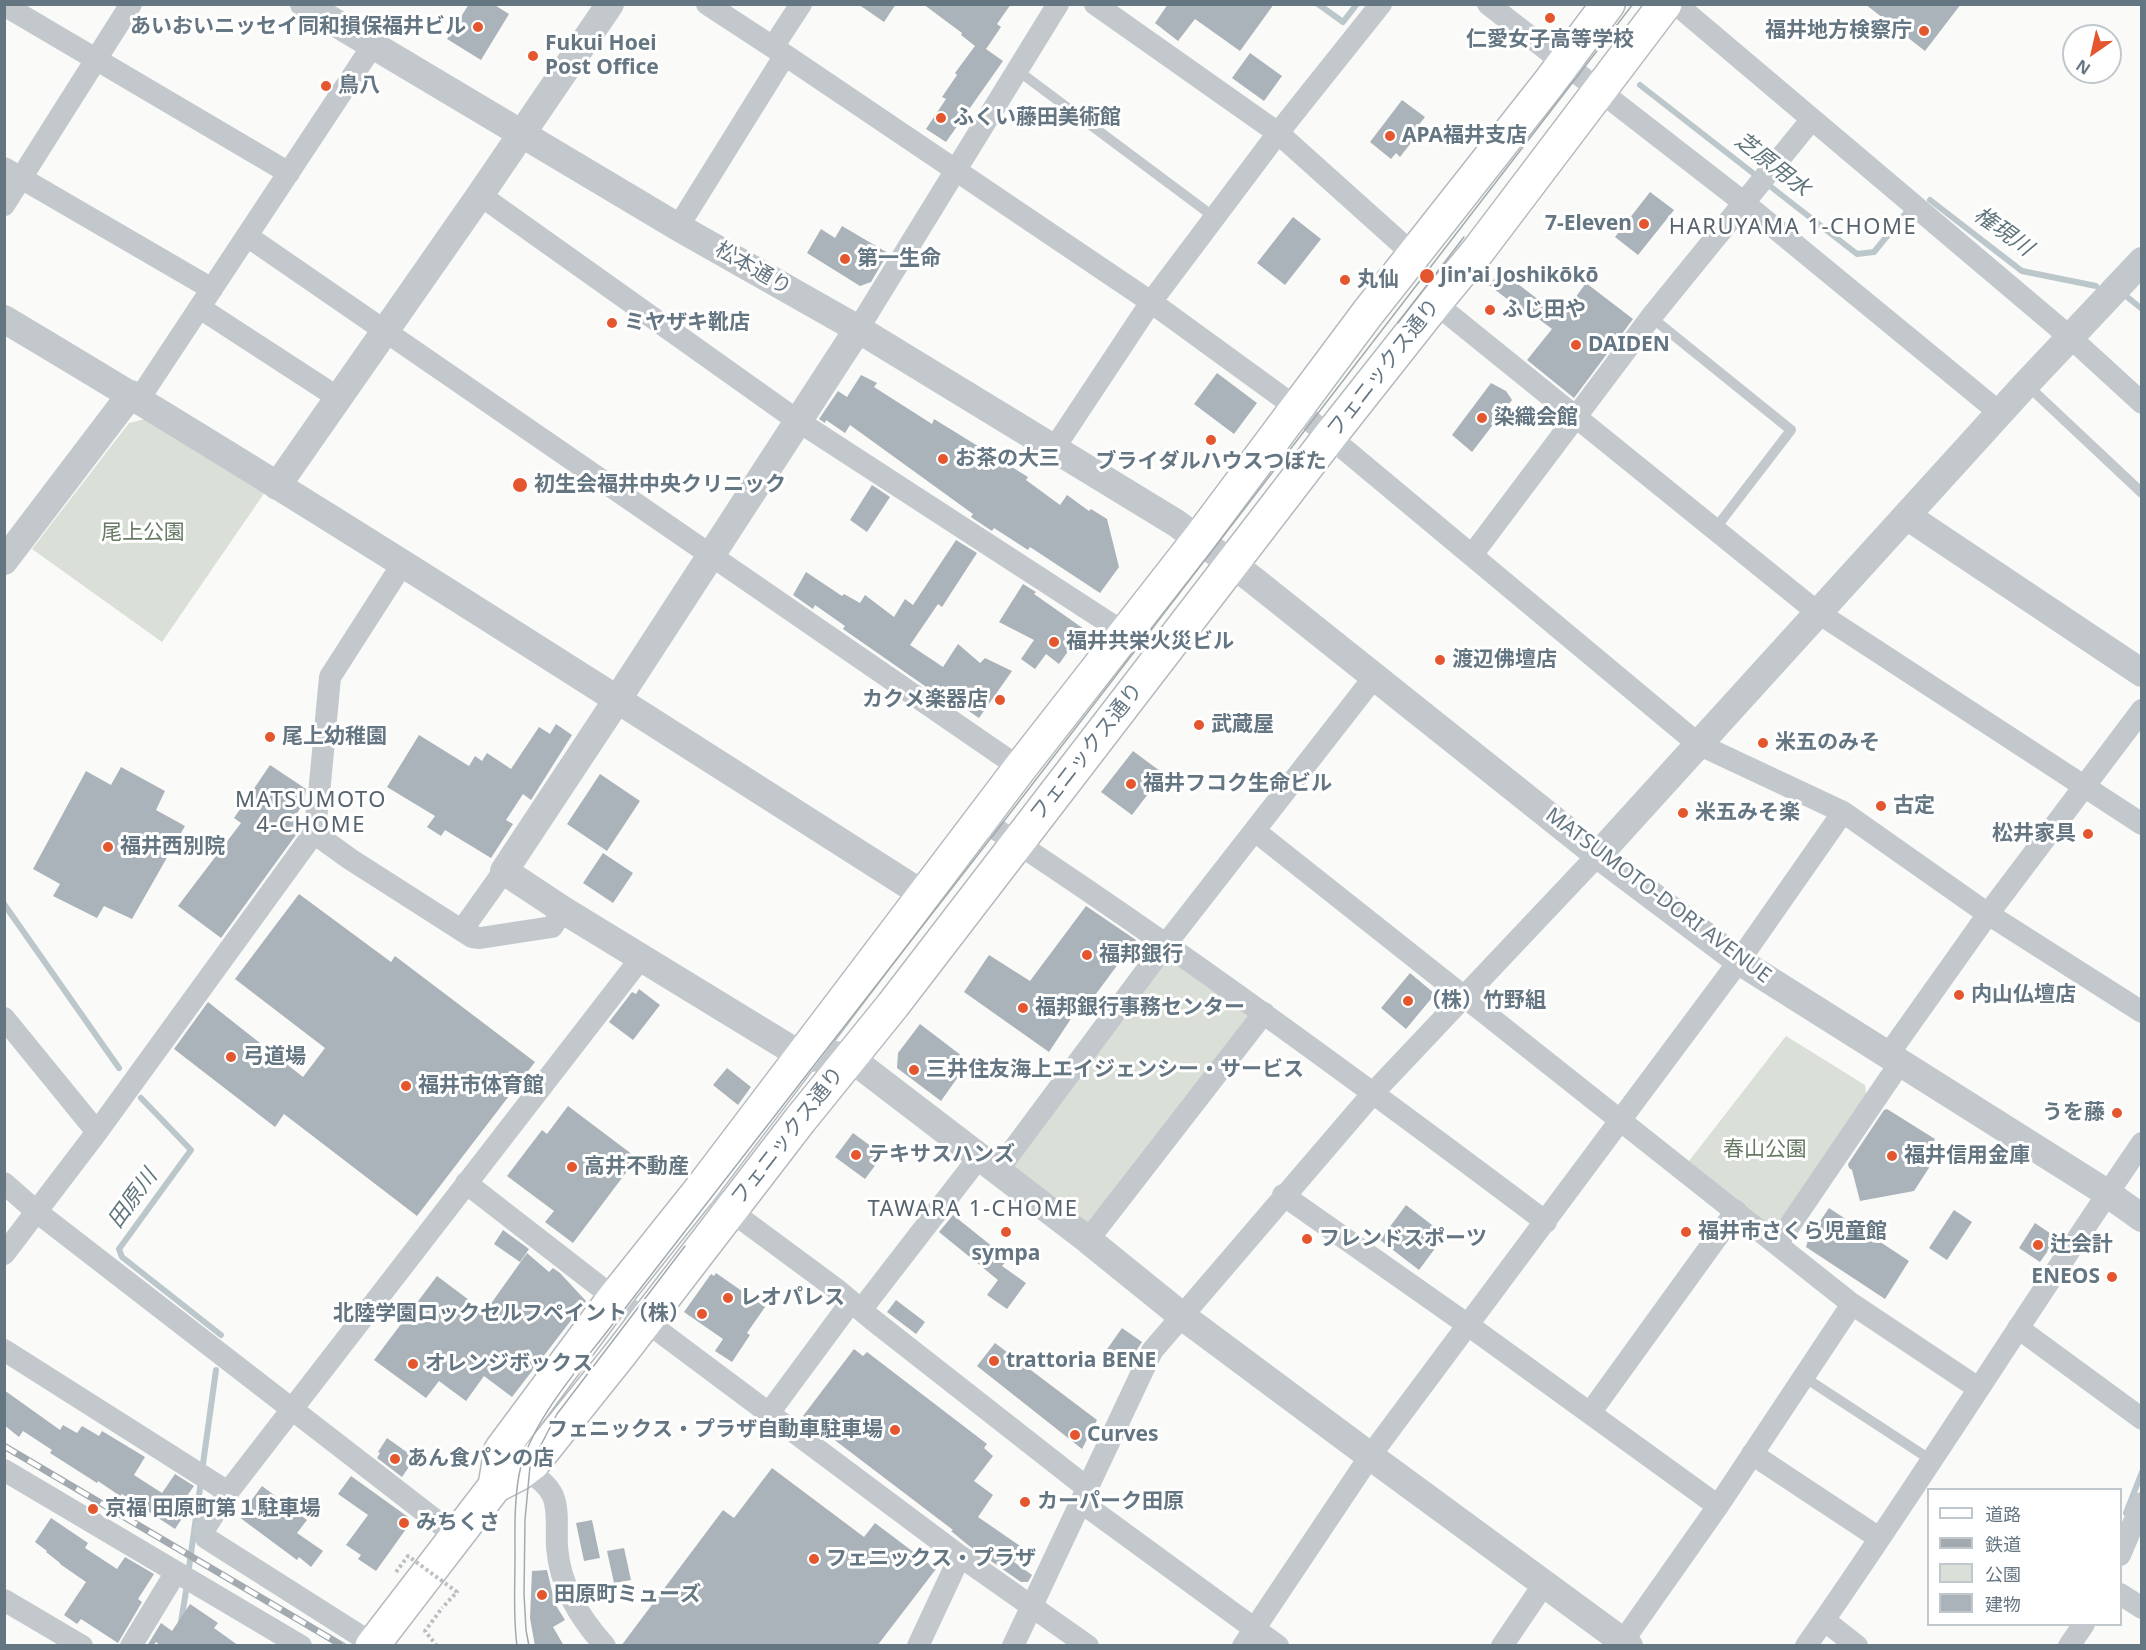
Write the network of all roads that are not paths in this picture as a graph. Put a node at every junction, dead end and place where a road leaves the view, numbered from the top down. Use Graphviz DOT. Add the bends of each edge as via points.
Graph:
graph roads {
  1 [pos="131,4"];
  2 [pos="304,4"];
  3 [pos="610,4"];
  4 [pos="707,4"];
  5 [pos="801,4"];
  6 [pos="1058,4"];
  7 [pos="1095,4"];
  8 [pos="1381,4"];
  9 [pos="1488,4"];
  10 [pos="1608,4"];
  11 [pos="1665,4"];
  12 [pos="1676,4"];
  13 [pos="4,5"];
  14 [pos="374,45"];
  15 [pos="779,51"];
  16 [pos="96,59"];
  17 [pos="1564,63"];
  18 [pos="1017,70"];
  19 [pos="1599,90"];
  20 [pos="1812,118"];
  21 [pos="521,134"];
  22 [pos="1278,134"];
  23 [pos="956,171"];
  24 [pos="13,173"];
  25 [pos="289,173"];
  26 [pos="1755,187"];
  27 [pos="480,195"];
  28 [pos="4,205"];
  29 [pos="1214,217"];
  30 [pos="678,227"];
  31 [pos="247,236"];
  32 [pos="1414,255"];
  33 [pos="2142,261"];
  34 [pos="212,289"];
  35 [pos="1151,302"];
  36 [pos="1435,303"];
  37 [pos="200,308"];
  38 [pos="1651,317"];
  39 [pos="4,319"];
  40 [pos="858,329"];
  41 [pos="385,331"];
  42 [pos="2071,338"];
  43 [pos="2026,384"];
  44 [pos="135,396"];
  45 [pos="340,399"];
  46 [pos="2142,403"];
  47 [pos="1297,410"];
  48 [pos="2000,413"];
  49 [pos="1576,416"];
  50 [pos="798,421"];
  51 [pos="1330,436"];
  52 [pos="1053,450"];
  53 [pos="277,486"];
  54 [pos="2142,493"];
  55 [pos="1907,516"];
  56 [pos="1715,530"];
  57 [pos="1199,539"];
  58 [pos="1472,555"];
  59 [pos="711,556"];
  60 [pos="4,561"];
  61 [pos="403,563"];
  62 [pos="1231,564"];
  63 [pos="1817,612"];
  64 [pos="1126,634"];
  65 [pos="2142,673"];
  66 [pos="1375,676"];
  67 [pos="617,700"];
  68 [pos="2142,710"];
  69 [pos="1698,744"];
  70 [pos="1020,768"];
  71 [pos="2085,786"];
  72 [pos="1844,812"];
  73 [pos="982,820"];
  74 [pos="2142,824"];
  75 [pos="1255,831"];
  76 [pos="314,833"];
  77 [pos="1017,843"];
  78 [pos="1598,855"];
  79 [pos="504,871"];
  80 [pos="924,895"];
  81 [pos="563,910"];
  82 [pos="1988,914"];
  83 [pos="462,930"];
  84 [pos="1167,944"];
  85 [pos="641,958"];
  86 [pos="1739,961"];
  87 [pos="1464,995"];
  88 [pos="2142,1012"];
  89 [pos="1264,1013"];
  90 [pos="4,1018"];
  91 [pos="802,1056"];
  92 [pos="849,1059"];
  93 [pos="1894,1059"];
  94 [pos="1374,1092"];
  95 [pos="1621,1119"];
  96 [pos="97,1132"];
  97 [pos="2142,1143"];
  98 [pos="989,1163"];
  99 [pos="4,1183"];
  100 [pos="466,1183"];
  101 [pos="701,1189"];
  102 [pos="2107,1193"];
  103 [pos="1284,1195"];
  104 [pos="729,1211"];
  105 [pos="1736,1211"];
  106 [pos="37,1212"];
  107 [pos="2142,1218"];
  108 [pos="1546,1222"];
  109 [pos="1088,1240"];
  110 [pos="1777,1244"];
  111 [pos="4,1254"];
  112 [pos="614,1298"];
  113 [pos="1852,1304"];
  114 [pos="856,1306"];
  115 [pos="1182,1316"];
  116 [pos="645,1320"];
  117 [pos="1468,1325"];
  118 [pos="2018,1328"];
  119 [pos="4,1350"];
  120 [pos="1804,1377"];
  121 [pos="1978,1388"];
  122 [pos="294,1410"];
  123 [pos="769,1413"];
  124 [pos="1590,1413"];
  125 [pos="2142,1419"];
  126 [pos="1752,1454"];
  127 [pos="1370,1456"];
  128 [pos="512,1460"];
  129 [pos="1931,1460"];
  130 [pos="4,1470"];
  131 [pos="228,1492"];
  132 [pos="1084,1495"];
  133 [pos="1920,1496"];
  134 [pos="2142,1503"];
  135 [pos="1718,1506"];
  136 [pos="456,1536"];
  137 [pos="1879,1538"];
  138 [pos="2122,1553"];
  139 [pos="960,1556"];
  140 [pos="183,1576"];
  141 [pos="1544,1584"];
  142 [pos="2122,1595"];
  143 [pos="4,1600"];
  144 [pos="1032,1605"];
  145 [pos="2142,1608"];
  146 [pos="1824,1620"];
  147 [pos="2083,1626"];
  148 [pos="1249,1637"];
  149 [pos="1626,1643"];
  150 [pos="82,1645"];
  151 [pos="373,1645"];
  152 [pos="131,1646"];
  153 [pos="301,1646"];
  154 [pos="604,1646"];
  155 [pos="918,1646"];
  156 [pos="1013,1646"];
  157 [pos="1088,1646"];
  158 [pos="1278,1646"];
  159 [pos="1502,1646"];
  160 [pos="1806,1646"];
  161 [pos="1857,1646"];
  162 [pos="2069,1646"];
  1 -- 16 [label="street"];
  2 -- 14 [label="street, 松本通り"];
  3 -- 21 [label="street"];
  4 -- 15 [label="street"];
  5 -- 15 [label="street"];
  6 -- 18 [label="street"];
  7 -- 22 [label="street"];
  8 -- 22 [label="street"];
  9 -- 17 [label="street"];
  10 -- 17 [label="main road, フェニックス通り"];
  11 -- 19 [label="main road, フェニックス通り"];
  12 -- 20 [label="street"];
  13 -- 16 [label="street"];
  14 -- 21 [label="street, 松本通り"];
  14 -- 25 [label="street"];
  15 -- 23 [label="street"];
  15 -- 30 [label="street"];
  16 -- 24 [label="street"];
  16 -- 25 [label="street"];
  17 -- 19 [label="street"];
  17 -- 32 [label="main road, フェニックス通り"];
  18 -- 23 [label="street"];
  18 -- 29 [label="lane"];
  19 -- 26 [label="street"];
  19 -- 36 [label="main road, フェニックス通り"];
  20 -- 26 [label="street"];
  20 -- 42 [label="street"];
  21 -- 27 [label="street"];
  21 -- 30 [label="street, 松本通り"];
  22 -- 29 [label="street"];
  22 -- 32 [label="street"];
  23 -- 35 [label="street"];
  23 -- 40 [label="street"];
  24 -- 28 [label="street"];
  24 -- 34 [label="street"];
  25 -- 31 [label="street"];
  26 -- 38 [label="street"];
  26 -- 48 [label="street"];
  27 -- 41 [label="street"];
  27 -- 50 [label="street"];
  29 -- 35 [label="street"];
  30 -- 40 [label="street, 松本通り"];
  31 -- 34 [label="street"];
  31 -- 41 [label="street"];
  32 -- 47 [label="main road, フェニックス通り"];
  33 -- 42 [label="street"];
  34 -- 37 [label="street"];
  35 -- 47 [label="street"];
  35 -- 52 [label="street"];
  36 -- 49 [label="street"];
  36 -- 51 [label="main road, フェニックス通り"];
  37 -- 44 [label="street"];
  37 -- 45 [label="street"];
  38 -- 49 [label="street"];
  38 -- 56 [label="lane" via="1791,430"];
  39 -- 44 [label="street"];
  40 -- 50 [label="street"];
  40 -- 52 [label="street, 松本通り"];
  41 -- 45 [label="street"];
  41 -- 59 [label="street"];
  42 -- 43 [label="street"];
  42 -- 46 [label="street"];
  43 -- 48 [label="street"];
  43 -- 54 [label="lane"];
  44 -- 53 [label="street"];
  44 -- 60 [label="street"];
  45 -- 53 [label="street"];
  47 -- 51 [label="street"];
  47 -- 57 [label="main road, フェニックス通り"];
  48 -- 55 [label="street"];
  49 -- 56 [label="street"];
  49 -- 58 [label="street"];
  50 -- 59 [label="street"];
  50 -- 64 [label="street"];
  51 -- 58 [label="street"];
  51 -- 62 [label="main road, フェニックス通り"];
  52 -- 57 [label="street, 松本通り"];
  53 -- 61 [label="street"];
  55 -- 63 [label="street"];
  55 -- 65 [label="street"];
  56 -- 63 [label="street"];
  57 -- 62 [label="street, MATSUMOTO-DORI AVENUE"];
  57 -- 64 [label="main road, フェニックス通り"];
  58 -- 69 [label="street"];
  59 -- 67 [label="street"];
  59 -- 70 [label="street"];
  61 -- 67 [label="street"];
  61 -- 76 [label="street" via="330,677"];
  62 -- 66 [label="street, MATSUMOTO-DORI AVENUE"];
  62 -- 77 [label="main road, フェニックス通り"];
  63 -- 69 [label="street"];
  63 -- 71 [label="street"];
  64 -- 70 [label="main road, フェニックス通り"];
  66 -- 75 [label="street"];
  66 -- 78 [label="street, MATSUMOTO-DORI AVENUE"];
  67 -- 79 [label="street"];
  67 -- 80 [label="street"];
  68 -- 71 [label="street"];
  69 -- 72 [label="street"];
  69 -- 78 [label="street"];
  70 -- 73 [label="main road, フェニックス通り"];
  71 -- 74 [label="street"];
  71 -- 82 [label="street"];
  72 -- 82 [label="street"];
  72 -- 86 [label="street"];
  73 -- 77 [label="street"];
  73 -- 80 [label="main road, フェニックス通り"];
  75 -- 84 [label="street"];
  75 -- 87 [label="street"];
  76 -- 83 [label="street"];
  76 -- 96 [label="street"];
  77 -- 84 [label="street"];
  77 -- 92 [label="main road, フェニックス通り"];
  78 -- 86 [label="street, MATSUMOTO-DORI AVENUE"];
  78 -- 87 [label="street"];
  79 -- 81 [label="street"];
  79 -- 83 [label="street"];
  80 -- 91 [label="main road, フェニックス通り"];
  81 -- 83 [label="street" via="552,927 476,938"];
  81 -- 85 [label="street"];
  82 -- 88 [label="street"];
  82 -- 93 [label="street"];
  84 -- 89 [label="street"];
  84 -- 98 [label="street"];
  85 -- 91 [label="street"];
  85 -- 100 [label="street"];
  86 -- 93 [label="street, MATSUMOTO-DORI AVENUE"];
  86 -- 95 [label="street"];
  87 -- 94 [label="street"];
  87 -- 95 [label="street"];
  89 -- 94 [label="street"];
  89 -- 109 [label="street"];
  90 -- 96 [label="street"];
  91 -- 92 [label="street"];
  91 -- 101 [label="main road, フェニックス通り"];
  92 -- 98 [label="street"];
  92 -- 104 [label="main road, フェニックス通り"];
  93 -- 102 [label="street, MATSUMOTO-DORI AVENUE"];
  93 -- 110 [label="street"];
  94 -- 103 [label="street"];
  94 -- 108 [label="street"];
  95 -- 105 [label="street"];
  95 -- 108 [label="street"];
  96 -- 106 [label="street"];
  97 -- 102 [label="street"];
  98 -- 109 [label="street"];
  98 -- 114 [label="street"];
  99 -- 106 [label="street"];
  100 -- 112 [label="street"];
  100 -- 122 [label="street"];
  101 -- 104 [label="street"];
  101 -- 112 [label="main road, フェニックス通り"];
  102 -- 107 [label="street, MATSUMOTO-DORI AVENUE"];
  102 -- 118 [label="street"];
  103 -- 115 [label="street"];
  103 -- 117 [label="street"];
  104 -- 114 [label="street"];
  104 -- 116 [label="main road, フェニックス通り"];
  105 -- 110 [label="street"];
  105 -- 124 [label="street"];
  106 -- 111 [label="street"];
  106 -- 122 [label="street"];
  108 -- 117 [label="street"];
  109 -- 115 [label="street"];
  110 -- 113 [label="street"];
  112 -- 116 [label="street"];
  112 -- 128 [label="main road, フェニックス通り"];
  113 -- 120 [label="street"];
  113 -- 121 [label="street"];
  114 -- 123 [label="street"];
  114 -- 132 [label="street"];
  115 -- 127 [label="street"];
  115 -- 132 [label="street" via="1145,1362"];
  116 -- 123 [label="street"];
  116 -- 128 [label="main road, フェニックス通り" via="533,1462"];
  117 -- 124 [label="street"];
  117 -- 127 [label="street"];
  118 -- 121 [label="street"];
  118 -- 125 [label="street"];
  119 -- 131 [label="street"];
  120 -- 126 [label="street"];
  120 -- 129 [label="lane"];
  121 -- 129 [label="street"];
  122 -- 131 [label="street"];
  122 -- 136 [label="street"];
  123 -- 139 [label="street"];
  124 -- 135 [label="street"];
  126 -- 135 [label="street"];
  126 -- 137 [label="street"];
  127 -- 141 [label="street"];
  127 -- 148 [label="street"];
  128 -- 136 [label="main road, フェニックス通り"];
  128 -- 154 [label="street" via="542,1482 553,1496 563,1580 575,1608"];
  129 -- 133 [label="street"];
  130 -- 140 [label="street"];
  131 -- 151 [label="street" via="204,1530 206,1538"];
  132 -- 144 [label="street"];
  132 -- 148 [label="street"];
  133 -- 137 [label="street"];
  134 -- 138 [label="street"];
  135 -- 149 [label="street"];
  136 -- 151 [label="main road, フェニックス通り"];
  137 -- 146 [label="street"];
  139 -- 144 [label="street"];
  139 -- 155 [label="street"];
  140 -- 152 [label="street"];
  140 -- 153 [label="street"];
  141 -- 149 [label="street"];
  141 -- 159 [label="street"];
  142 -- 145 [label="street"];
  143 -- 150 [label="street"];
  144 -- 156 [label="street"];
  144 -- 157 [label="street"];
  146 -- 160 [label="street"];
  146 -- 161 [label="street"];
  147 -- 162 [label="street"];
  148 -- 158 [label="street"];
}
